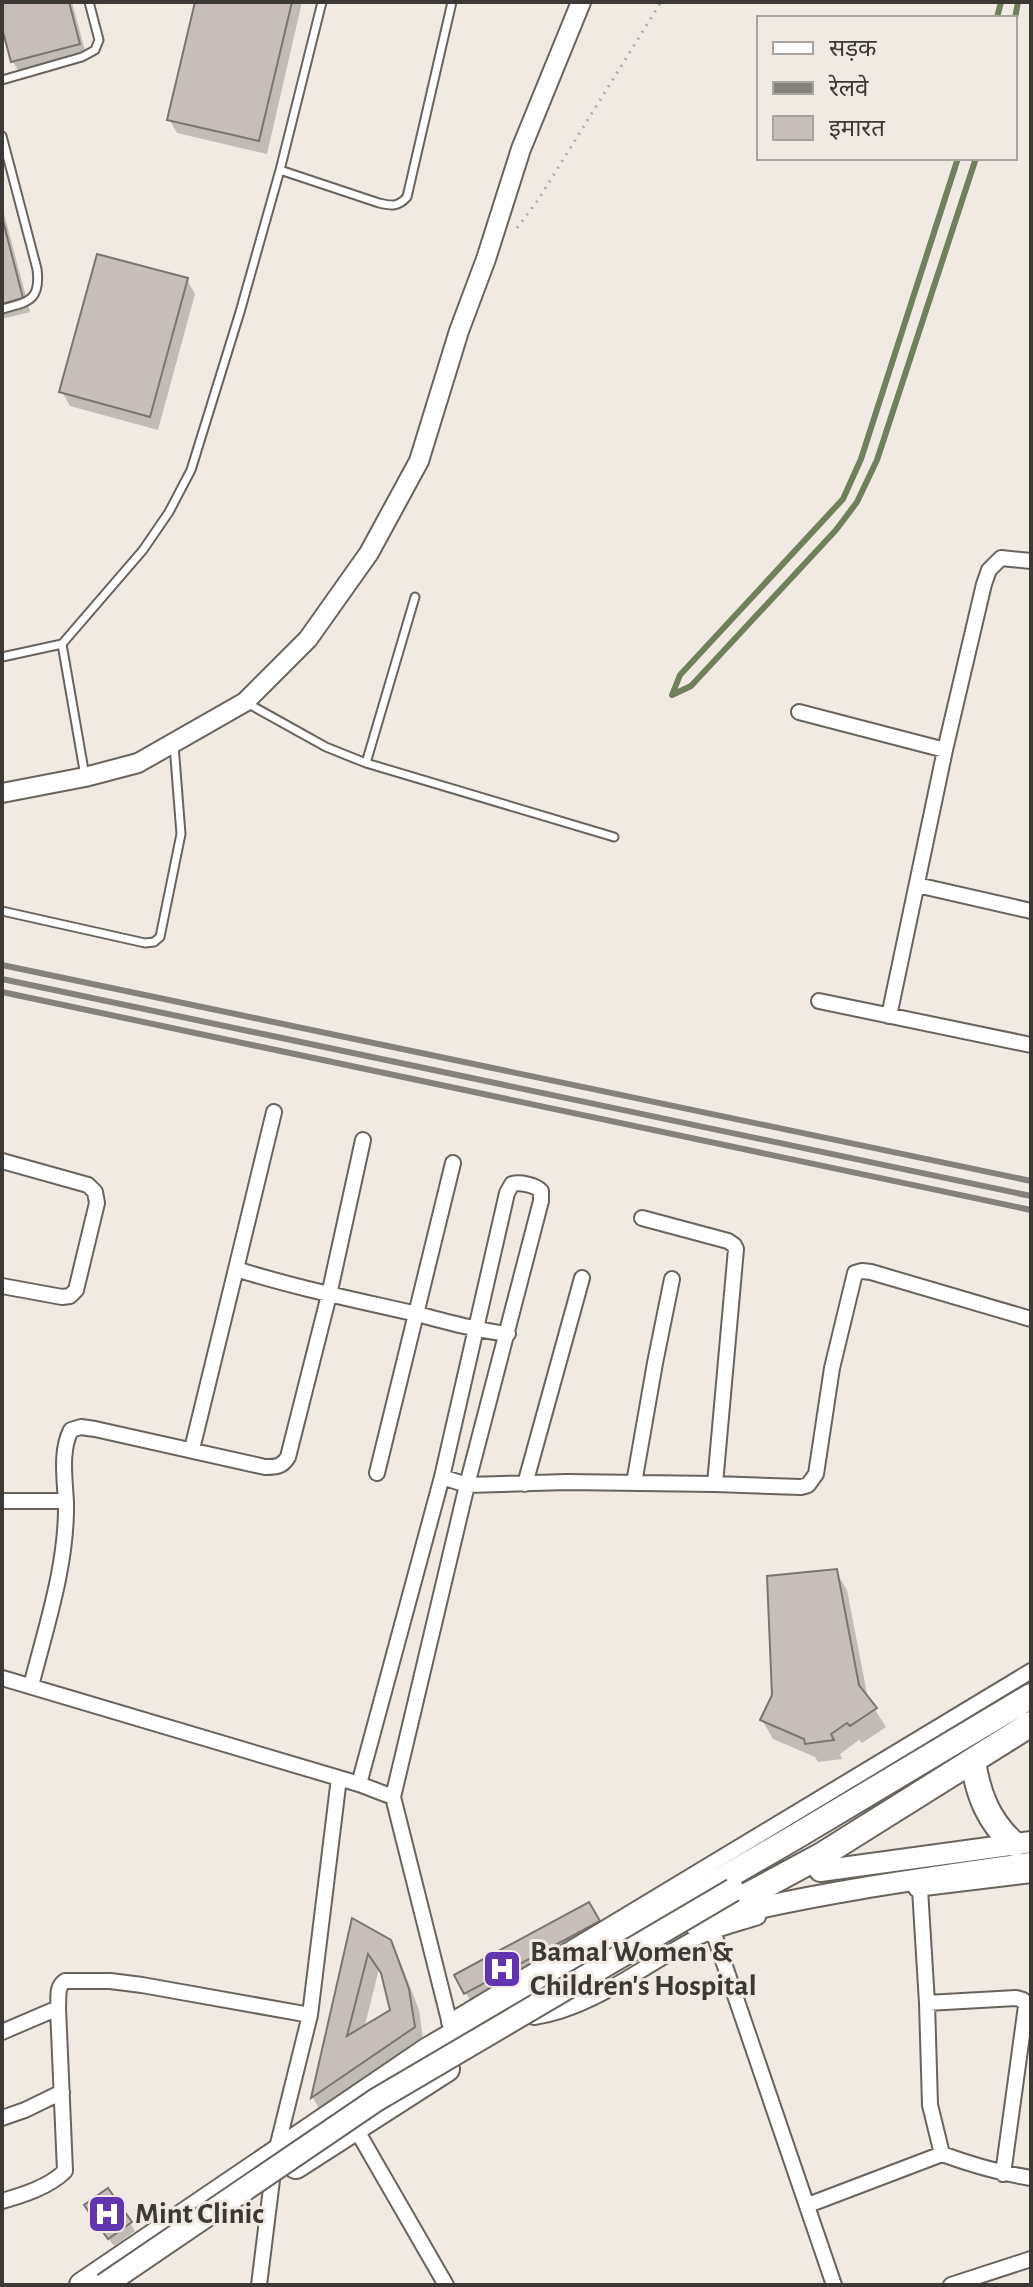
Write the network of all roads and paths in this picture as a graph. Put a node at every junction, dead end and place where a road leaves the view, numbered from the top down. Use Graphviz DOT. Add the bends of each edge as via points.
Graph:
graph roads {
  1 [pos="89,2"];
  2 [pos="322,2"];
  3 [pos="452,2"];
  4 [pos="581,2"];
  5 [pos="661,2"];
  6 [pos="2,80"];
  7 [pos="2,136"];
  8 [pos="280,170"];
  9 [pos="511,236"];
  10 [pos="2,309"];
  11 [pos="1031,561"];
  12 [pos="415,597"];
  13 [pos="62,644"];
  14 [pos="2,657"];
  15 [pos="245,702"];
  16 [pos="799,712"];
  17 [pos="174,744"];
  18 [pos="945,750"];
  19 [pos="366,763"];
  20 [pos="85,777"];
  21 [pos="2,793"];
  22 [pos="614,837"];
  23 [pos="917,885"];
  24 [pos="2,911"];
  25 [pos="1031,911"];
  26 [pos="819,1001"];
  27 [pos="889,1016"];
  28 [pos="1031,1045"];
  29 [pos="274,1112"];
  30 [pos="363,1140"];
  31 [pos="2,1161"];
  32 [pos="453,1163"];
  33 [pos="642,1218"];
  34 [pos="236,1269"];
  35 [pos="582,1278"];
  36 [pos="672,1279"];
  37 [pos="2,1286"];
  38 [pos="329,1295"];
  39 [pos="417,1314"];
  40 [pos="1031,1319"];
  41 [pos="476,1330"];
  42 [pos="508,1334"];
  43 [pos="192,1449"];
  44 [pos="377,1473"];
  45 [pos="442,1477"];
  46 [pos="634,1483"];
  47 [pos="525,1484"];
  48 [pos="715,1484"];
  49 [pos="467,1485"];
  50 [pos="2,1501"];
  51 [pos="66,1501"];
  52 [pos="1031,1671"];
  53 [pos="2,1678"];
  54 [pos="31,1686"];
  55 [pos="1031,1696"];
  56 [pos="1031,1724"];
  57 [pos="973,1761"];
  58 [pos="339,1778"];
  59 [pos="359,1784"];
  60 [pos="393,1797"];
  61 [pos="795,1837"];
  62 [pos="1022,1843"];
  63 [pos="1031,1863"];
  64 [pos="816,1866"];
  65 [pos="1031,1875"];
  66 [pos="920,1889"];
  67 [pos="733,1890"];
  68 [pos="836,1893"];
  69 [pos="704,1927"];
  70 [pos="927,2003"];
  71 [pos="58,2008"];
  72 [pos="310,2015"];
  73 [pos="451,2029"];
  74 [pos="2,2032"];
  75 [pos="460,2060"];
  76 [pos="62,2092"];
  77 [pos="2,2118"];
  78 [pos="356,2129"];
  79 [pos="942,2154"];
  80 [pos="275,2156"];
  81 [pos="1003,2174"];
  82 [pos="1031,2178"];
  83 [pos="270,2183"];
  84 [pos="2,2201"];
  85 [pos="808,2205"];
  86 [pos="1031,2259"];
  87 [pos="82,2285"];
  88 [pos="104,2285"];
  89 [pos="121,2285"];
  90 [pos="259,2285"];
  91 [pos="446,2285"];
  92 [pos="834,2285"];
  93 [pos="951,2285"];
  1 -- 6 [label="lane" via="99,40 95,50"];
  2 -- 8 [label="lane"];
  3 -- 8 [label="lane" via="407,197 401,204 379,203"];
  4 -- 15 [label="street" via="521,149 419,461 369,553 308,639"];
  5 -- 9 [label="path"];
  7 -- 10 [label="lane" via="38,283 36,294 25,303"];
  8 -- 13 [label="lane" via="191,470 143,550"];
  11 -- 18 [label="street" via="1001,558 989,570"];
  12 -- 19 [label="lane"];
  13 -- 14 [label="lane"];
  13 -- 20 [label="lane"];
  15 -- 17 [label="street"];
  15 -- 19 [label="lane"];
  16 -- 18 [label="street"];
  17 -- 20 [label="street" via="138,763"];
  17 -- 24 [label="lane" via="181,834 160,937 145,943"];
  18 -- 23 [label="street"];
  19 -- 22 [label="lane"];
  20 -- 21 [label="street"];
  23 -- 25 [label="street"];
  23 -- 27 [label="street"];
  26 -- 27 [label="street"];
  27 -- 28 [label="street"];
  29 -- 34 [label="street"];
  30 -- 38 [label="street"];
  31 -- 37 [label="street" via="88,1185 97,1203 76,1290 70,1296"];
  32 -- 39 [label="street"];
  33 -- 48 [label="street" via="728,1241 736,1249"];
  34 -- 38 [label="street"];
  34 -- 43 [label="street"];
  35 -- 47 [label="street"];
  36 -- 46 [label="street"];
  38 -- 39 [label="street"];
  38 -- 43 [label="street" via="284,1464 265,1467"];
  39 -- 41 [label="street"];
  39 -- 44 [label="street"];
  40 -- 48 [label="street" via="871,1272 855,1273 813,1480 801,1487"];
  41 -- 42 [label="street"];
  41 -- 42 [label="street" via="507,1193 517,1183 537,1188 542,1195"];
  41 -- 45 [label="street"];
  42 -- 49 [label="street"];
  43 -- 51 [label="street" via="95,1429 71,1430 66,1439"];
  45 -- 49 [label="street"];
  45 -- 59 [label="street"];
  46 -- 47 [label="street"];
  46 -- 48 [label="street"];
  47 -- 49 [label="street"];
  49 -- 60 [label="street"];
  50 -- 51 [label="street"];
  51 -- 54 [label="street" via="61,1562"];
  52 -- 73 [label="street"];
  53 -- 54 [label="street"];
  54 -- 58 [label="street"];
  55 -- 61 [label="highway"];
  56 -- 57 [label="highway"];
  57 -- 62 [label="highway" via="991,1818"];
  57 -- 64 [label="highway"];
  58 -- 59 [label="street"];
  58 -- 72 [label="street"];
  59 -- 60 [label="street"];
  60 -- 73 [label="street"];
  61 -- 64 [label="main road"];
  61 -- 73 [label="highway"];
  62 -- 64 [label="main road"];
  63 -- 68 [label="main road"];
  64 -- 68 [label="main road"];
  64 -- 69 [label="highway"];
  65 -- 66 [label="street"];
  66 -- 69 [label="street"];
  66 -- 70 [label="street"];
  67 -- 88 [label="main road, bridge" via="376,2100"];
  68 -- 69 [label="main road" via="757,1908"];
  69 -- 75 [label="highway"];
  69 -- 85 [label="street"];
  70 -- 79 [label="street" via="930,2105"];
  70 -- 81 [label="street" via="1016,1998 1026,2006"];
  71 -- 72 [label="street" via="61,1984 75,1979 142,1985"];
  71 -- 74 [label="street"];
  71 -- 76 [label="street"];
  72 -- 80 [label="street"];
  73 -- 75 [label="street"];
  73 -- 80 [label="highway"];
  75 -- 78 [label="highway"];
  76 -- 77 [label="street"];
  76 -- 84 [label="street" via="65,2171"];
  78 -- 83 [label="highway"];
  78 -- 91 [label="street"];
  79 -- 81 [label="street"];
  79 -- 85 [label="street"];
  80 -- 83 [label="street"];
  80 -- 87 [label="highway"];
  81 -- 82 [label="street"];
  83 -- 89 [label="highway"];
  83 -- 90 [label="street"];
  85 -- 92 [label="street"];
  86 -- 93 [label="street"];
}
